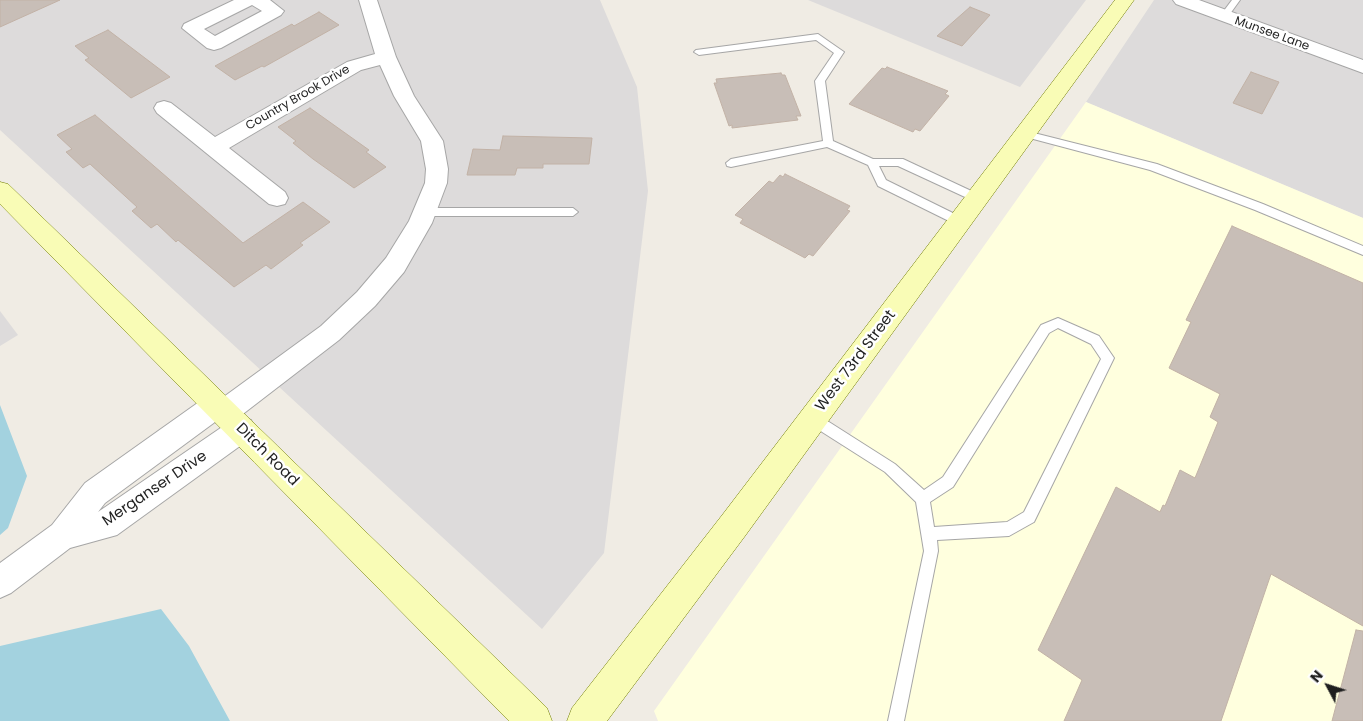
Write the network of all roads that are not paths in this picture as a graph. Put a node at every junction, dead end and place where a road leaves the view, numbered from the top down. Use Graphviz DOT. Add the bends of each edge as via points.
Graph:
graph roads {
  1 [pos="248,0"];
  2 [pos="257,0"];
  3 [pos="368,0"];
  4 [pos="1125,0"];
  5 [pos="1182,0"];
  6 [pos="1236,0"];
  7 [pos="1224,16"];
  8 [pos="699,52"];
  9 [pos="386,57"];
  10 [pos="1363,67"];
  11 [pos="164,108"];
  12 [pos="1026,134"];
  13 [pos="828,143"];
  14 [pos="214,147"];
  15 [pos="731,163"];
  16 [pos="872,164"];
  17 [pos="0,190"];
  18 [pos="277,198"];
  19 [pos="978,199"];
  20 [pos="425,212"];
  21 [pos="573,212"];
  22 [pos="961,222"];
  23 [pos="1363,251"];
  24 [pos="227,416"];
  25 [pos="813,419"];
  26 [pos="923,498"];
  27 [pos="928,534"];
  28 [pos="0,582"];
  29 [pos="534,721"];
  30 [pos="585,721"];
  31 [pos="896,721"];
  1 -- 2 [label="street" via="191,28 214,44 275,11"];
  3 -- 9 [label="street"];
  4 -- 12 [label="main road, West 73rd Street"];
  5 -- 7 [label="street, Munsee Lane"];
  6 -- 7 [label="lane"];
  7 -- 10 [label="street, Munsee Lane"];
  8 -- 13 [label="lane" via="818,37 839,52 820,81"];
  9 -- 14 [label="street, Country Brook Drive" via="354,66"];
  9 -- 20 [label="street" via="404,96 432,141 436,184"];
  11 -- 14 [label="street"];
  12 -- 19 [label="main road, West 73rd Street"];
  12 -- 23 [label="lane" via="1153,167"];
  13 -- 15 [label="lane"];
  13 -- 16 [label="lane"];
  14 -- 18 [label="street"];
  16 -- 19 [label="lane" via="899,162"];
  16 -- 22 [label="lane" via="882,183"];
  17 -- 24 [label="main road, Ditch Road"];
  19 -- 22 [label="main road, West 73rd Street"];
  20 -- 21 [label="lane"];
  20 -- 24 [label="street" via="395,266 366,299 330,333"];
  22 -- 25 [label="main road, West 73rd Street"];
  24 -- 28 [label="street, Merganser Drive" via="106,525 63,535"];
  24 -- 29 [label="main road, Ditch Road"];
  25 -- 26 [label="lane" via="890,468"];
  25 -- 30 [label="main road, West 73rd Street"];
  26 -- 27 [label="lane"];
  26 -- 27 [label="lane" via="948,482 1045,328 1058,323 1095,340 1108,358 1029,517 1009,529"];
  27 -- 31 [label="lane" via="931,551"];
}
